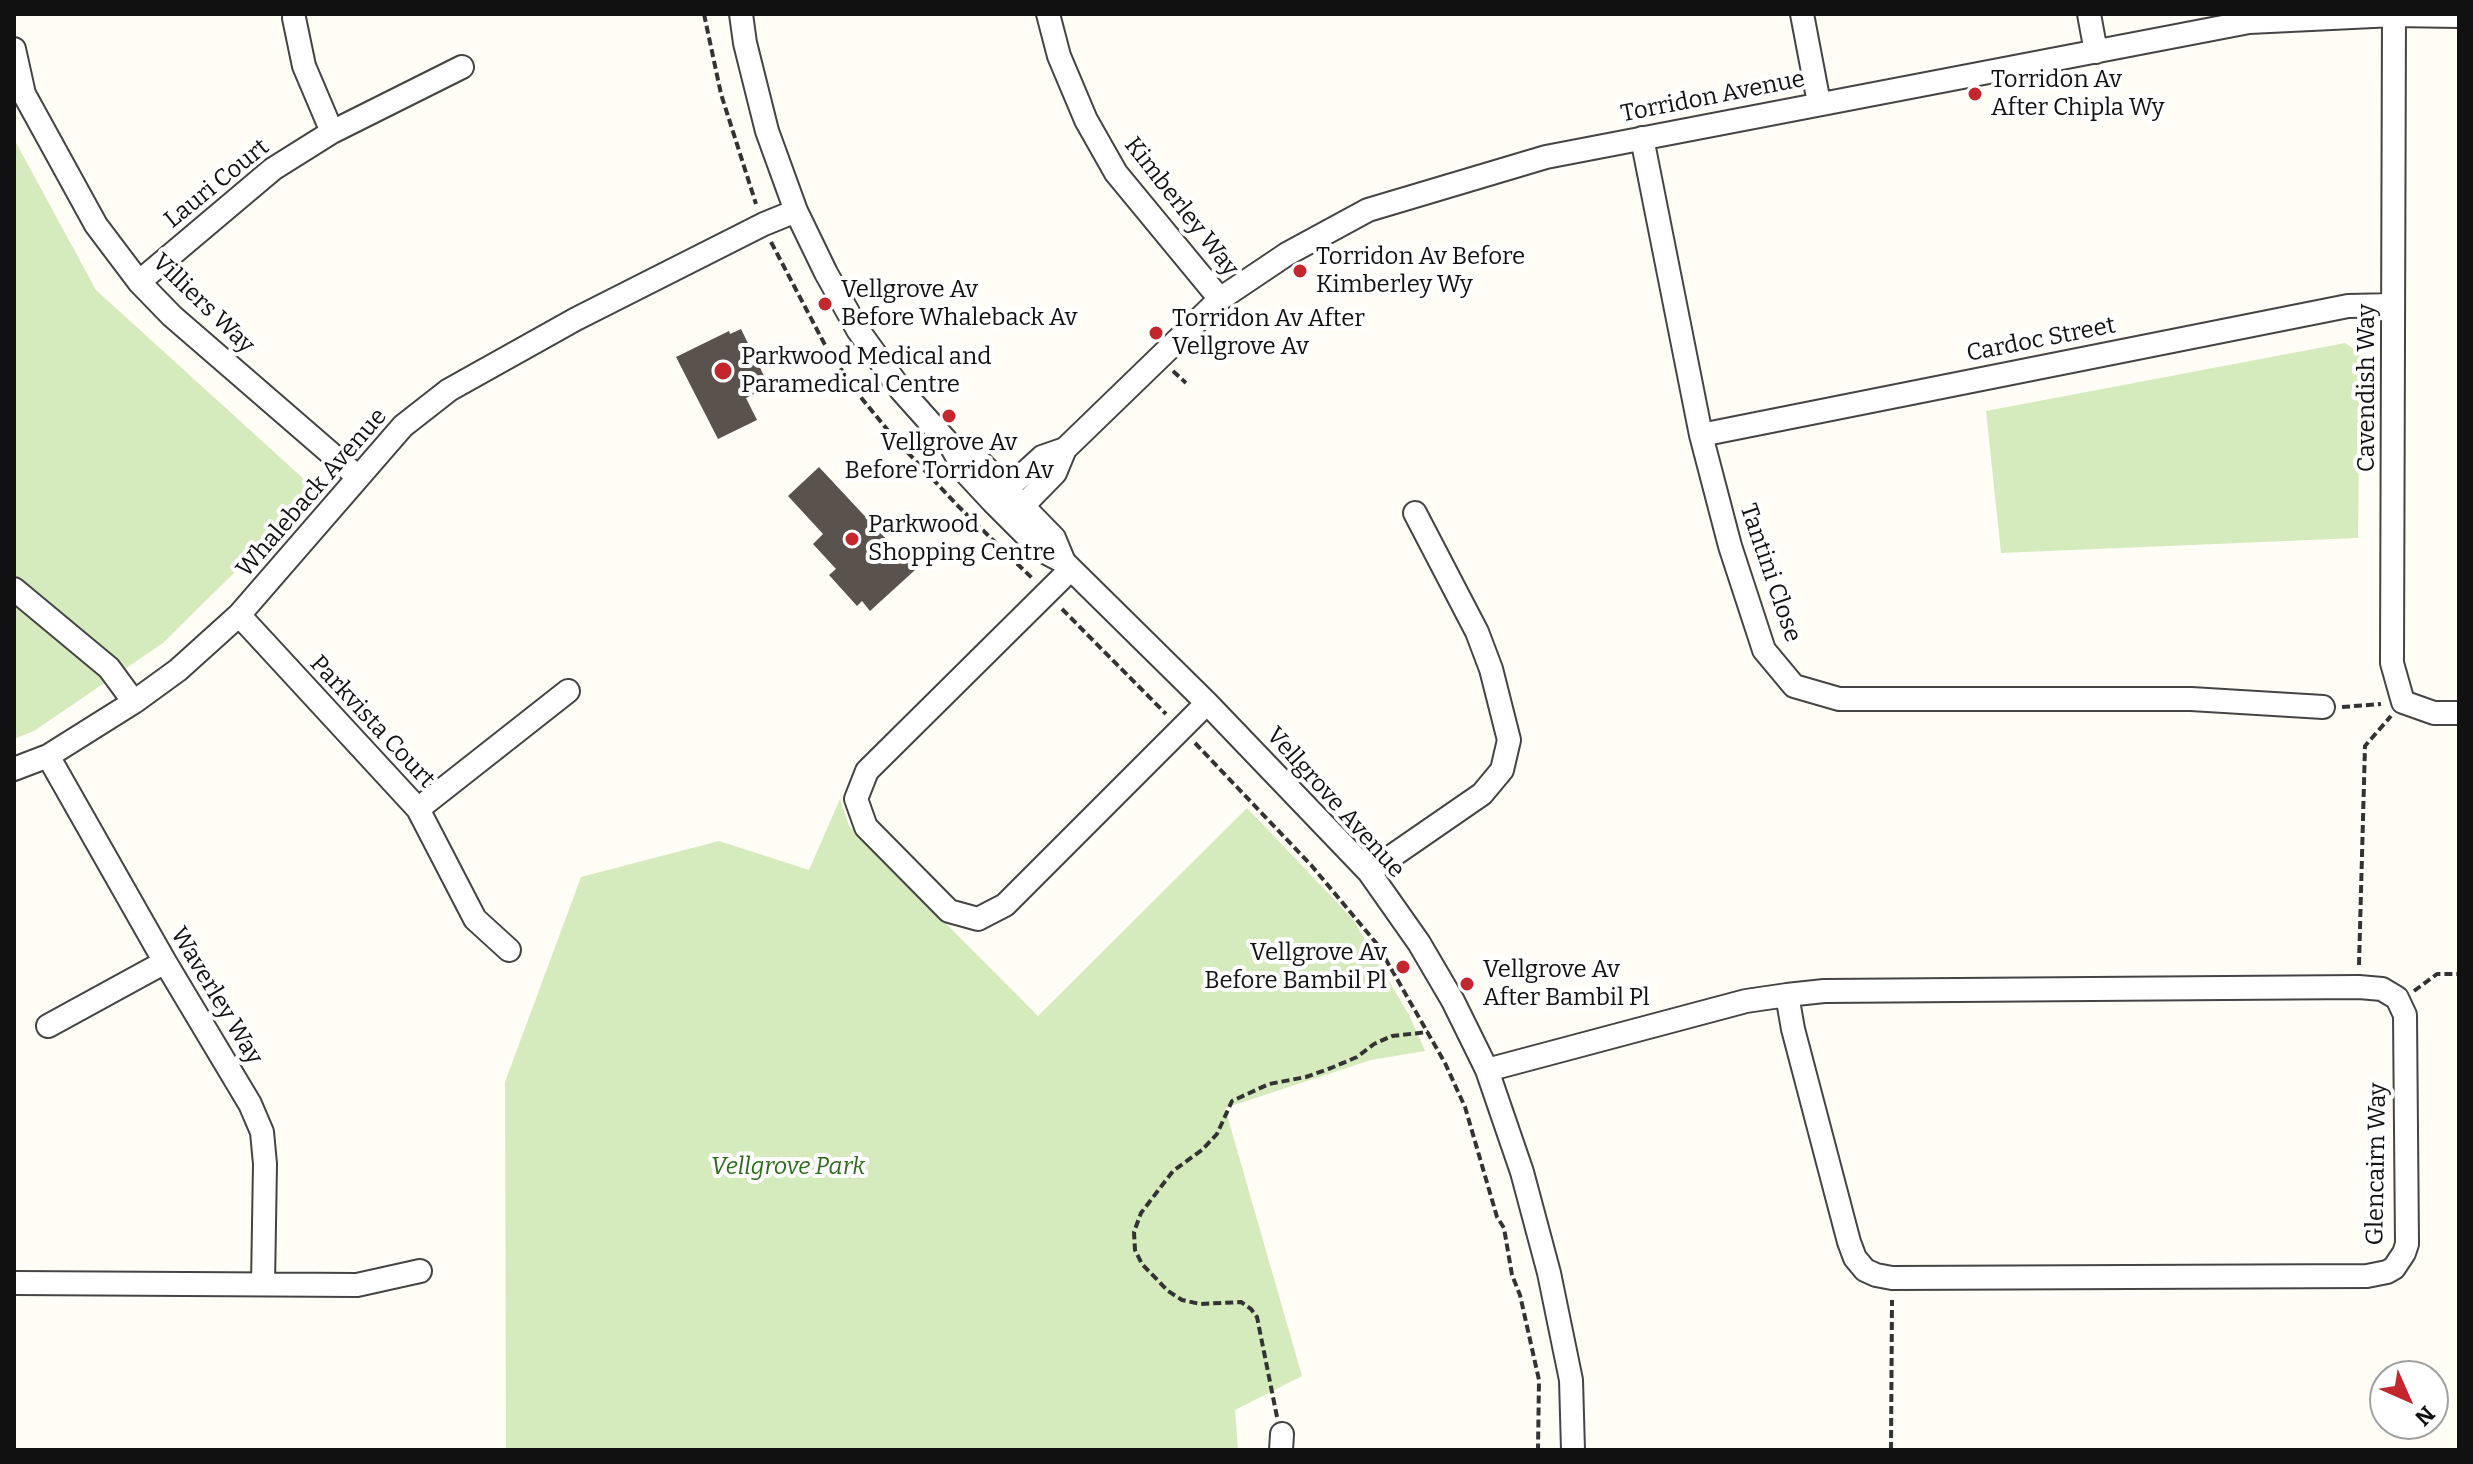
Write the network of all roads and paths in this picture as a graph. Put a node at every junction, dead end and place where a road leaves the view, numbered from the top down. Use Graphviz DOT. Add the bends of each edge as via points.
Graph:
graph roads {
  1 [pos="741,14"];
  2 [pos="1048,14"];
  3 [pos="1802,14"];
  4 [pos="2089,14"];
  5 [pos="2394,15"];
  6 [pos="2459,16"];
  7 [pos="294,18"];
  8 [pos="14,49"];
  9 [pos="2096,52"];
  10 [pos="462,67"];
  11 [pos="1819,103"];
  12 [pos="332,132"];
  13 [pos="1642,138"];
  14 [pos="796,211"];
  15 [pos="139,282"];
  16 [pos="1220,299"];
  17 [pos="2393,305"];
  18 [pos="1701,435"];
  19 [pos="1065,449"];
  20 [pos="358,477"];
  21 [pos="1000,496"];
  22 [pos="1016,512"];
  23 [pos="1415,513"];
  24 [pos="1068,566"];
  25 [pos="14,589"];
  26 [pos="239,615"];
  27 [pos="568,691"];
  28 [pos="134,702"];
  29 [pos="2403,702"];
  30 [pos="1207,703"];
  31 [pos="2323,707"];
  32 [pos="2459,713"];
  33 [pos="48,756"];
  34 [pos="14,769"];
  35 [pos="418,809"];
  36 [pos="1369,872"];
  37 [pos="509,950"];
  38 [pos="165,962"];
  39 [pos="2459,974"];
  40 [pos="2359,987"];
  41 [pos="1787,995"];
  42 [pos="2400,1002"];
  43 [pos="48,1026"];
  44 [pos="1428,1032"];
  45 [pos="1487,1070"];
  46 [pos="1473,1141"];
  47 [pos="420,1271"];
  48 [pos="1892,1278"];
  49 [pos="14,1283"];
  50 [pos="263,1284"];
  51 [pos="1282,1442"];
  52 [pos="1538,1450"];
  53 [pos="1573,1450"];
  54 [pos="1891,1450"];
  1 -- 14 [label="street, Vellgrove Avenue" via="767,131"];
  2 -- 16 [label="street, Kimberley Way" via="1080,107 1116,173"];
  3 -- 11 [label="street"];
  4 -- 9 [label="street"];
  5 -- 6 [label="street, Torridon Avenue"];
  5 -- 9 [label="street, Torridon Avenue" via="2249,22"];
  5 -- 17 [label="street, Cavendish Way"];
  7 -- 12 [label="street" via="304,66"];
  8 -- 15 [label="street, Villiers Way" via="24,94 96,225"];
  9 -- 11 [label="street, Torridon Avenue"];
  10 -- 12 [label="street, Lauri Court"];
  11 -- 13 [label="street, Torridon Avenue"];
  12 -- 15 [label="street, Lauri Court" via="273,169"];
  13 -- 16 [label="street, Torridon Avenue" via="1546,157 1368,210 1287,254"];
  13 -- 18 [label="street, Tantini Close"];
  14 -- 20 [label="street, Whaleback Avenue" via="576,319 449,390 403,426"];
  14 -- 21 [label="street, Vellgrove Avenue" via="858,330 951,446 966,473"];
  15 -- 20 [label="street, Villiers Way"];
  16 -- 19 [label="street, Torridon Avenue"];
  17 -- 18 [label="street, Cardoc Street" via="2348,306"];
  17 -- 29 [label="street, Cavendish Way" via="2392,663"];
  18 -- 31 [label="street, Tantini Close" via="1764,650 1794,686 1839,699 2191,699"];
  19 -- 21 [label="street, Torridon Avenue" via="1042,457"];
  19 -- 22 [label="street, Torridon Avenue" via="1055,473"];
  20 -- 26 [label="street, Whaleback Avenue"];
  21 -- 22 [label="street, Vellgrove Avenue"];
  22 -- 24 [label="street, Vellgrove Avenue" via="1041,550"];
  23 -- 36 [label="street" via="1477,632 1509,740 1502,770 1482,794"];
  24 -- 30 [label="street, Vellgrove Avenue"];
  24 -- 30 [label="street" via="867,771 856,799 866,827 949,911 978,919 1005,905"];
  25 -- 28 [label="street" via="109,668"];
  26 -- 28 [label="street, Whaleback Avenue"];
  26 -- 35 [label="street, Parkvista Court"];
  27 -- 35 [label="street"];
  28 -- 33 [label="street, Whaleback Avenue"];
  29 -- 31 [label="path"];
  29 -- 32 [label="street" via="2434,713"];
  29 -- 40 [label="path" via="2365,746"];
  30 -- 36 [label="street, Vellgrove Avenue"];
  33 -- 34 [label="street, Whaleback Avenue"];
  33 -- 38 [label="street, Waverley Way"];
  35 -- 37 [label="street, Parkvista Court" via="475,919"];
  36 -- 45 [label="street, Vellgrove Avenue" via="1419,943"];
  38 -- 43 [label="street"];
  38 -- 50 [label="street, Waverley Way" via="262,1132"];
  39 -- 42 [label="path" via="2437,974"];
  40 -- 41 [label="street"];
  40 -- 42 [label="street" via="2387,991"];
  41 -- 45 [label="street" via="1746,1001"];
  41 -- 48 [label="street, Glencairn Way" via="1849,1242 1865,1270"];
  42 -- 48 [label="street, Glencairn Way" via="2405,1015 2407,1244 2387,1272"];
  44 -- 51 [label="path" via="1392,1036 1331,1068 1269,1084 1232,1101 1217,1134 1173,1171 1141,1213 1134,1232 1142,1264 1168,1291 1200,1304 1241,1302 1257,1317"];
  45 -- 53 [label="street, Vellgrove Avenue" via="1549,1273 1571,1380"];
  46 -- 52 [label="path" via="1504,1228 1539,1380"];
  47 -- 50 [label="street" via="357,1285"];
  48 -- 54 [label="path"];
  49 -- 50 [label="street"];
}
